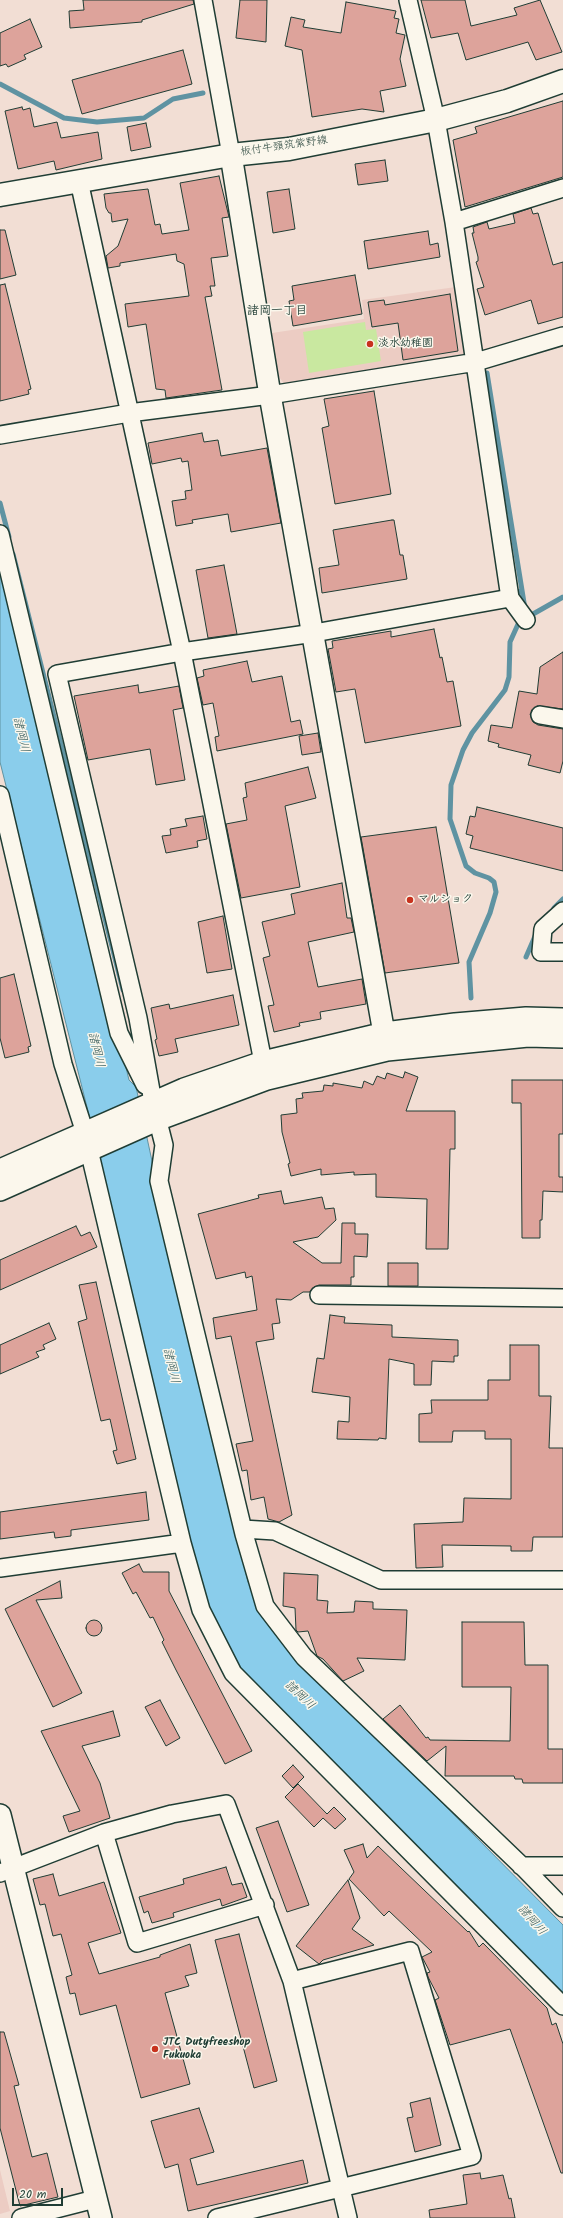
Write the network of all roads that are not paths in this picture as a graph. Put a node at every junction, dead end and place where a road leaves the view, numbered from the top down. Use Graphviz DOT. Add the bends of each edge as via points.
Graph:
graph roads {
  1 [pos="203,0"];
  2 [pos="408,0"];
  3 [pos="563,81"];
  4 [pos="436,120"];
  5 [pos="231,155"];
  6 [pos="79,181"];
  7 [pos="563,188"];
  8 [pos="0,195"];
  9 [pos="454,222"];
  10 [pos="563,336"];
  11 [pos="476,362"];
  12 [pos="270,395"];
  13 [pos="130,412"];
  14 [pos="0,435"];
  15 [pos="0,534"];
  16 [pos="510,598"];
  17 [pos="526,620"];
  18 [pos="314,633"];
  19 [pos="182,652"];
  20 [pos="540,715"];
  21 [pos="563,719"];
  22 [pos="0,795"];
  23 [pos="563,912"];
  24 [pos="563,952"];
  25 [pos="563,1019"];
  26 [pos="563,1037"];
  27 [pos="386,1042"];
  28 [pos="263,1062"];
  29 [pos="155,1111"];
  30 [pos="89,1137"];
  31 [pos="0,1170"];
  32 [pos="0,1190"];
  33 [pos="319,1295"];
  34 [pos="563,1298"];
  35 [pos="243,1529"];
  36 [pos="182,1543"];
  37 [pos="0,1568"];
  38 [pos="563,1580"];
  39 [pos="0,1814"];
  40 [pos="104,1833"];
  41 [pos="522,1866"];
  42 [pos="563,1866"];
  43 [pos="7,1871"];
  44 [pos="265,1905"];
  45 [pos="563,1908"];
  46 [pos="292,1981"];
  47 [pos="563,2006"];
  48 [pos="341,2189"];
  49 [pos="98,2208"];
  50 [pos="21,2218"];
  51 [pos="217,2218"];
  52 [pos="348,2218"];
  1 -- 5 [label="street"];
  2 -- 4 [label="street"];
  3 -- 4 [label="main road, 板付牛頸筑紫野線" via="506,101"];
  4 -- 5 [label="main road, 板付牛頸筑紫野線" via="288,149"];
  4 -- 9 [label="street"];
  5 -- 6 [label="main road, 板付牛頸筑紫野線"];
  5 -- 12 [label="street"];
  6 -- 8 [label="main road, 板付牛頸筑紫野線"];
  6 -- 13 [label="street"];
  7 -- 9 [label="street"];
  9 -- 11 [label="street"];
  10 -- 11 [label="street"];
  11 -- 12 [label="street"];
  11 -- 16 [label="street"];
  12 -- 13 [label="street"];
  12 -- 18 [label="street"];
  13 -- 14 [label="street"];
  13 -- 19 [label="street"];
  15 -- 29 [label="street" via="120,1032"];
  16 -- 17 [label="street"];
  16 -- 18 [label="street"];
  18 -- 19 [label="street"];
  18 -- 27 [label="street"];
  19 -- 28 [label="street"];
  19 -- 29 [label="street" via="57,674 138,1018"];
  20 -- 21 [label="street"];
  22 -- 30 [label="street" via="63,1064"];
  23 -- 24 [label="street" via="543,929 541,952"];
  25 -- 27 [label="street" via="526,1018 455,1024"];
  26 -- 27 [label="street"];
  27 -- 28 [label="street"];
  27 -- 29 [label="street"];
  28 -- 29 [label="street" via="184,1088"];
  29 -- 30 [label="street"];
  29 -- 35 [label="street" via="164,1144 159,1181"];
  30 -- 31 [label="street"];
  30 -- 32 [label="street"];
  30 -- 36 [label="street"];
  33 -- 34 [label="street"];
  35 -- 38 [label="street" via="275,1531 381,1580"];
  35 -- 41 [label="street" via="265,1606 304,1657"];
  36 -- 37 [label="street"];
  36 -- 47 [label="street" via="201,1610 233,1673"];
  39 -- 43 [label="street"];
  40 -- 43 [label="street"];
  40 -- 44 [label="street" via="172,1814 226,1804"];
  40 -- 44 [label="street" via="137,1943"];
  41 -- 42 [label="street"];
  41 -- 45 [label="street"];
  43 -- 49 [label="street"];
  44 -- 46 [label="street"];
  46 -- 48 [label="street"];
  46 -- 48 [label="street" via="410,1951 472,2156"];
  48 -- 51 [label="street"];
  48 -- 52 [label="street"];
  49 -- 50 [label="street"];
}
